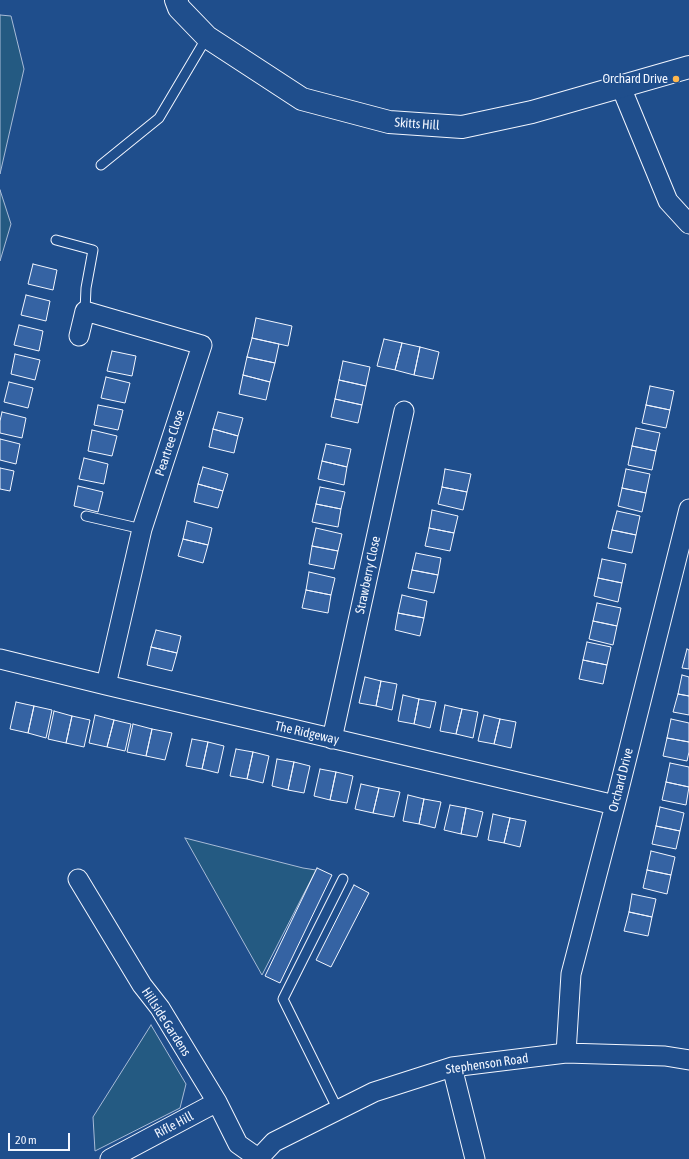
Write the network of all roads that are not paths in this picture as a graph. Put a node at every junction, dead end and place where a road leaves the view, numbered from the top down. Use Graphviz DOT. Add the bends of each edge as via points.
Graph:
graph roads {
  1 [pos="176,0"];
  2 [pos="207,37"];
  3 [pos="689,67"];
  4 [pos="621,87"];
  5 [pos="101,165"];
  6 [pos="689,224"];
  7 [pos="56,240"];
  8 [pos="85,311"];
  9 [pos="79,336"];
  10 [pos="404,411"];
  11 [pos="689,509"];
  12 [pos="86,516"];
  13 [pos="142,529"];
  14 [pos="0,659"];
  15 [pos="106,685"];
  16 [pos="332,739"];
  17 [pos="615,805"];
  18 [pos="78,879"];
  19 [pos="343,879"];
  20 [pos="566,1053"];
  21 [pos="689,1060"];
  22 [pos="452,1067"];
  23 [pos="217,1102"];
  24 [pos="338,1110"];
  25 [pos="110,1159"];
  26 [pos="258,1159"];
  27 [pos="475,1159"];
  1 -- 2 [label="street, Skitts Hill" via="179,8"];
  2 -- 4 [label="street, Skitts Hill" via="302,99 389,122 462,127 532,112"];
  2 -- 5 [label="lane" via="159,118"];
  3 -- 4 [label="street, Skitts Hill"];
  4 -- 6 [label="street" via="668,201"];
  7 -- 8 [label="lane" via="93,250"];
  8 -- 9 [label="street"];
  8 -- 13 [label="street, Peartree Close" via="202,345"];
  10 -- 16 [label="street, Strawberry Close"];
  11 -- 17 [label="street, Orchard Drive"];
  12 -- 13 [label="lane"];
  13 -- 15 [label="street, Peartree Close"];
  14 -- 15 [label="street, The Ridgeway"];
  15 -- 16 [label="street, The Ridgeway"];
  16 -- 17 [label="street, The Ridgeway"];
  17 -- 20 [label="street, Orchard Drive" via="571,974"];
  18 -- 23 [label="street, Hillside Gardens"];
  19 -- 24 [label="lane" via="283,999"];
  20 -- 21 [label="street, Stephenson Road" via="665,1056"];
  20 -- 22 [label="street, Stephenson Road"];
  22 -- 24 [label="street, Stephenson Road" via="374,1092"];
  22 -- 27 [label="street"];
  23 -- 25 [label="street, Rifle Hill"];
  23 -- 26 [label="street, Hillside Gardens" via="238,1144"];
  24 -- 26 [label="street, Stephenson Road" via="274,1142"];
}
